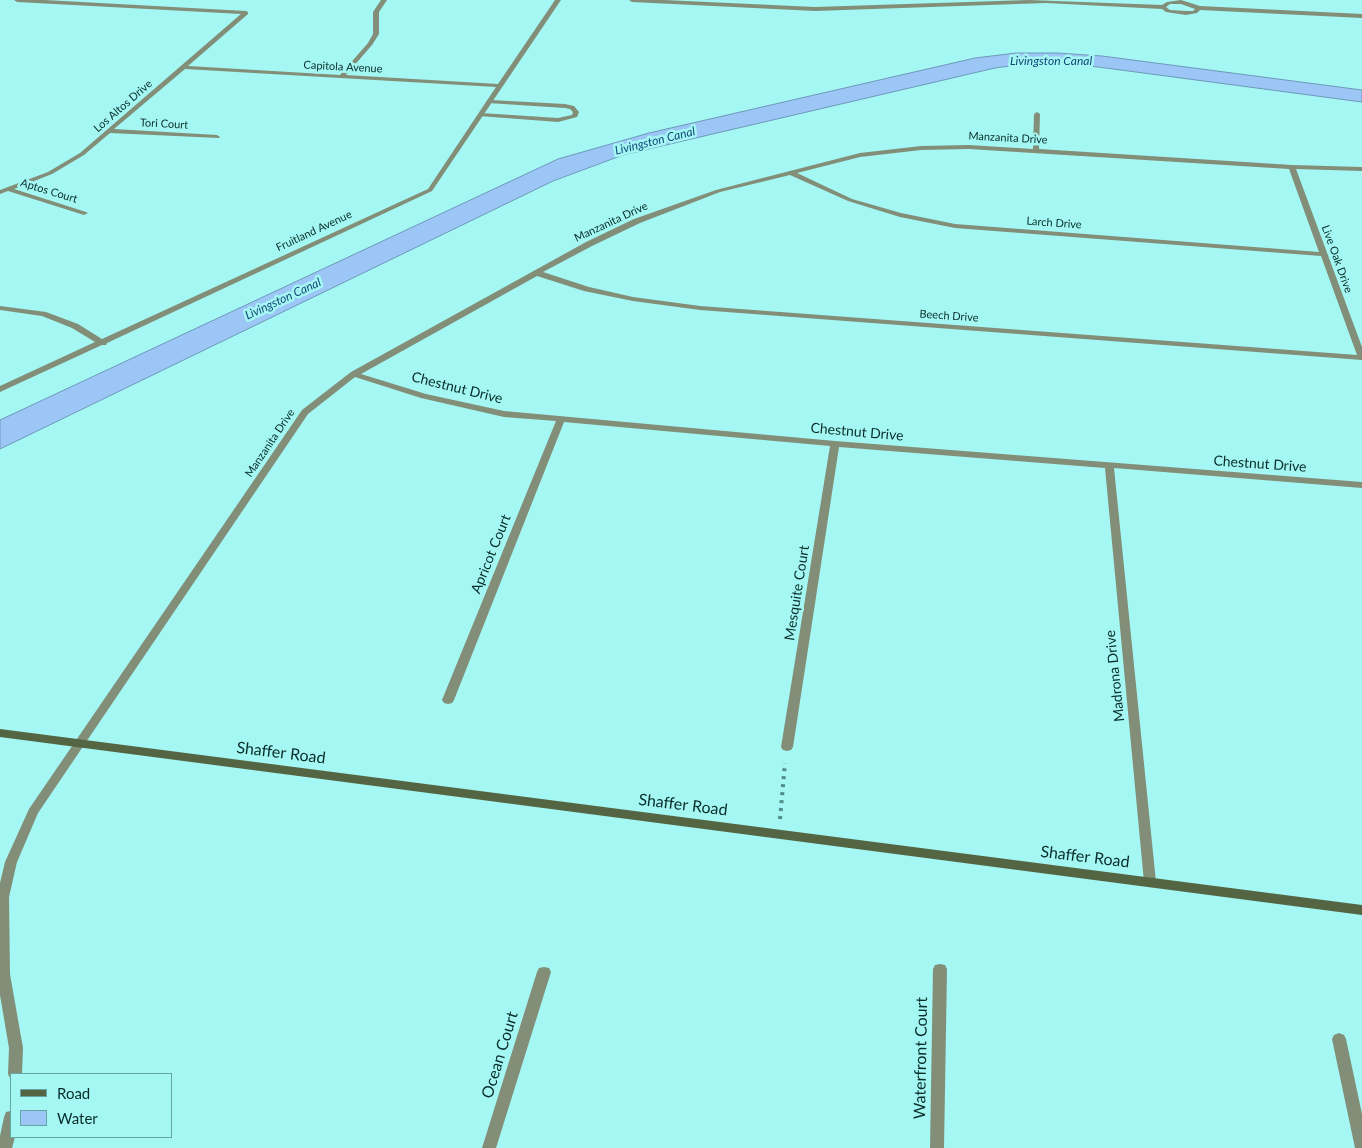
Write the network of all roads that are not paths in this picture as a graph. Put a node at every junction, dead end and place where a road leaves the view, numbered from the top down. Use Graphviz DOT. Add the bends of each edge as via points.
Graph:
graph roads {
  1 [pos="17,0"];
  2 [pos="384,0"];
  3 [pos="558,0"];
  4 [pos="632,0"];
  5 [pos="1068,1"];
  6 [pos="1163,7"];
  7 [pos="1199,8"];
  8 [pos="1362,16"];
  9 [pos="184,67"];
  10 [pos="341,77"];
  11 [pos="501,86"];
  12 [pos="490,102"];
  13 [pos="1037,114"];
  14 [pos="481,115"];
  15 [pos="110,131"];
  16 [pos="217,137"];
  17 [pos="1036,151"];
  18 [pos="1292,167"];
  19 [pos="1362,169"];
  20 [pos="792,173"];
  21 [pos="8,189"];
  22 [pos="0,192"];
  23 [pos="84,213"];
  24 [pos="1323,254"];
  25 [pos="538,273"];
  26 [pos="0,308"];
  27 [pos="103,343"];
  28 [pos="1362,358"];
  29 [pos="354,374"];
  30 [pos="0,389"];
  31 [pos="561,419"];
  32 [pos="835,444"];
  33 [pos="1109,466"];
  34 [pos="1362,485"];
  35 [pos="448,700"];
  36 [pos="0,733"];
  37 [pos="81,744"];
  38 [pos="787,747"];
  39 [pos="1150,882"];
  40 [pos="2,892"];
  41 [pos="1362,910"];
  42 [pos="940,969"];
  43 [pos="544,972"];
  44 [pos="1339,1039"];
  45 [pos="15,1073"];
  46 [pos="10,1122"];
  47 [pos="5,1148"];
  48 [pos="489,1148"];
  49 [pos="938,1148"];
  50 [pos="1362,1148"];
  1 -- 9 [label="street, Los Altos Drive" via="246,13"];
  2 -- 10 [label="street" via="376,12 376,34"];
  3 -- 11 [label="street, Fruitland Avenue"];
  4 -- 5 [label="street" via="814,9"];
  5 -- 6 [label="street"];
  6 -- 7 [label="street" via="1181,2"];
  6 -- 7 [label="street" via="1186,13"];
  7 -- 8 [label="street"];
  9 -- 10 [label="street, Capitola Avenue"];
  9 -- 15 [label="street, Los Altos Drive"];
  10 -- 11 [label="street, Capitola Avenue"];
  11 -- 12 [label="street, Fruitland Avenue"];
  12 -- 14 [label="street, Fruitland Avenue"];
  12 -- 14 [label="street" via="565,106 576,112 575,116 558,120"];
  13 -- 17 [label="street"];
  14 -- 27 [label="street, Fruitland Avenue" via="430,190"];
  15 -- 16 [label="street, Tori Court"];
  15 -- 21 [label="street, Los Altos Drive" via="82,154 50,173"];
  17 -- 18 [label="street, Manzanita Drive"];
  17 -- 20 [label="street, Manzanita Drive" via="921,148 860,155"];
  18 -- 19 [label="street, Manzanita Drive"];
  18 -- 24 [label="street, Live Oak Drive"];
  20 -- 24 [label="street, Larch Drive" via="850,200 954,226"];
  20 -- 25 [label="street, Manzanita Drive" via="718,191 637,221"];
  21 -- 22 [label="street, Los Altos Drive"];
  21 -- 23 [label="street, Aptos Court"];
  24 -- 28 [label="street, Live Oak Drive"];
  25 -- 28 [label="street, Beech Drive" via="633,299 700,308"];
  25 -- 29 [label="street, Manzanita Drive"];
  26 -- 27 [label="street" via="43,314 75,326"];
  27 -- 30 [label="street, Fruitland Avenue"];
  29 -- 31 [label="street, Chestnut Drive" via="463,406 504,414"];
  29 -- 37 [label="street, Manzanita Drive" via="305,412"];
  31 -- 32 [label="street, Chestnut Drive"];
  31 -- 35 [label="street, Apricot Court"];
  32 -- 33 [label="street, Chestnut Drive"];
  32 -- 38 [label="street, Mesquite Court"];
  33 -- 34 [label="street, Chestnut Drive"];
  33 -- 39 [label="street, Madrona Drive"];
  36 -- 37 [label="main road, Shaffer Road"];
  37 -- 39 [label="main road, Shaffer Road"];
  37 -- 40 [label="street, Manzanita Drive" via="33,812"];
  39 -- 41 [label="main road, Shaffer Road"];
  40 -- 45 [label="street, Manzanita Drive" via="3,974 16,1048"];
  42 -- 49 [label="street, Waterfront Court"];
  43 -- 48 [label="street, Ocean Court"];
  44 -- 50 [label="street"];
  46 -- 47 [label="street"];
}
